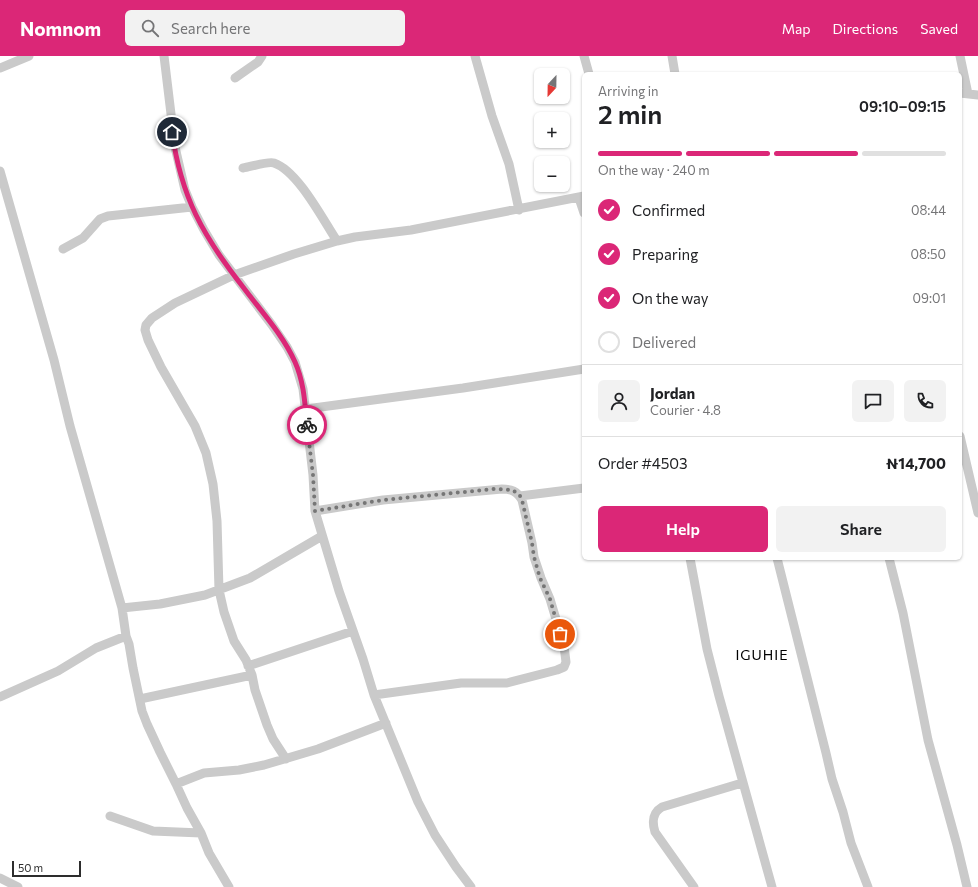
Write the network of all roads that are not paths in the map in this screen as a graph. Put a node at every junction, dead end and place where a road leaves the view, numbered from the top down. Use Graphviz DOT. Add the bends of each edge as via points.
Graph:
graph roads {
  1 [pos="29,56"];
  2 [pos="164,56"];
  3 [pos="262,56"];
  4 [pos="475,56"];
  5 [pos="584,56"];
  6 [pos="672,56"];
  7 [pos="960,56"];
  8 [pos="0,68"];
  9 [pos="588,72"];
  10 [pos="676,72"];
  11 [pos="962,72"];
  12 [pos="962,74"];
  13 [pos="235,78"];
  14 [pos="964,93"];
  15 [pos="978,95"];
  16 [pos="243,168"];
  17 [pos="0,171"];
  18 [pos="581,197"];
  19 [pos="192,207"];
  20 [pos="519,210"];
  21 [pos="337,241"];
  22 [pos="63,248"];
  23 [pos="234,275"];
  24 [pos="582,370"];
  25 [pos="306,409"];
  26 [pos="962,445"];
  27 [pos="582,488"];
  28 [pos="520,496"];
  29 [pos="315,511"];
  30 [pos="978,513"];
  31 [pos="322,536"];
  32 [pos="690,560"];
  33 [pos="778,560"];
  34 [pos="890,560"];
  35 [pos="219,590"];
  36 [pos="122,608"];
  37 [pos="353,631"];
  38 [pos="126,636"];
  39 [pos="248,666"];
  40 [pos="252,675"];
  41 [pos="374,695"];
  42 [pos="0,697"];
  43 [pos="140,699"];
  44 [pos="386,723"];
  45 [pos="286,758"];
  46 [pos="742,783"];
  47 [pos="176,784"];
  48 [pos="110,816"];
  49 [pos="200,834"];
  50 [pos="0,878"];
  51 [pos="18,887"];
  52 [pos="229,887"];
  53 [pos="471,887"];
  54 [pos="694,887"];
  55 [pos="772,887"];
  56 [pos="868,887"];
  57 [pos="967,887"];
  1 -- 8 [label="street"];
  2 -- 19 [label="street" via="175,147"];
  3 -- 13 [label="street" via="258,62"];
  4 -- 20 [label="street" via="509,164"];
  5 -- 9 [label="street"];
  6 -- 10 [label="street"];
  7 -- 11 [label="street"];
  12 -- 14 [label="street"];
  14 -- 15 [label="street"];
  16 -- 21 [label="street" via="272,162 287,170 305,191"];
  17 -- 36 [label="street"];
  18 -- 20 [label="street"];
  19 -- 22 [label="street" via="108,216 100,219 84,238"];
  19 -- 23 [label="street"];
  20 -- 21 [label="street"];
  21 -- 23 [label="street"];
  23 -- 25 [label="street" via="290,352 304,389"];
  23 -- 35 [label="street" via="152,318 145,330 161,367 195,426 206,453 217,521"];
  24 -- 25 [label="street"];
  25 -- 29 [label="street"];
  26 -- 30 [label="street"];
  27 -- 28 [label="street"];
  28 -- 29 [label="street" via="513,490 502,489 383,500"];
  28 -- 41 [label="street" via="540,578 550,599 564,646 564,667 507,683 460,683"];
  29 -- 31 [label="street"];
  31 -- 35 [label="street" via="250,578"];
  31 -- 37 [label="street"];
  32 -- 46 [label="street" via="707,649"];
  33 -- 56 [label="street" via="832,779 851,843"];
  34 -- 57 [label="street" via="928,740"];
  35 -- 36 [label="street" via="183,600"];
  35 -- 39 [label="street" via="234,641"];
  36 -- 38 [label="street"];
  37 -- 39 [label="street"];
  37 -- 41 [label="street"];
  38 -- 42 [label="street" via="96,648 58,671"];
  38 -- 43 [label="street"];
  39 -- 40 [label="street"];
  40 -- 43 [label="street"];
  40 -- 45 [label="street" via="267,725"];
  41 -- 44 [label="street"];
  43 -- 47 [label="street" via="142,711"];
  44 -- 45 [label="street" via="318,749"];
  44 -- 53 [label="street" via="418,802 448,854"];
  45 -- 47 [label="street" via="250,768 204,773"];
  46 -- 54 [label="street" via="662,807 654,816 655,832"];
  46 -- 55 [label="street"];
  47 -- 49 [label="street"];
  48 -- 49 [label="street" via="153,831"];
  49 -- 52 [label="street"];
  50 -- 51 [label="street"];
}
